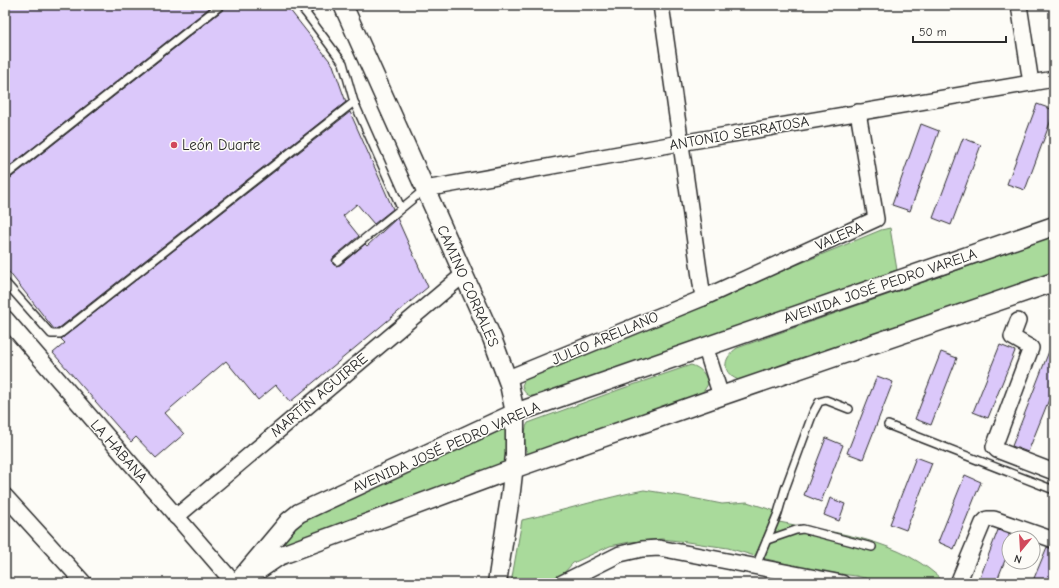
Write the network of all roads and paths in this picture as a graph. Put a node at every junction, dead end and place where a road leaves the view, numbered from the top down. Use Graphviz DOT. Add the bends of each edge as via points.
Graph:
graph roads {
  1 [pos="221,5"];
  2 [pos="299,5"];
  3 [pos="315,5"];
  4 [pos="342,5"];
  5 [pos="660,5"];
  6 [pos="1019,5"];
  7 [pos="305,12"];
  8 [pos="1054,79"];
  9 [pos="1031,83"];
  10 [pos="354,102"];
  11 [pos="858,112"];
  12 [pos="680,143"];
  13 [pos="5,176"];
  14 [pos="425,189"];
  15 [pos="401,208"];
  16 [pos="1054,226"];
  17 [pos="337,261"];
  18 [pos="463,275"];
  19 [pos="5,282"];
  20 [pos="1054,282"];
  21 [pos="703,298"];
  22 [pos="5,318"];
  23 [pos="1018,321"];
  24 [pos="705,346"];
  25 [pos="508,378"];
  26 [pos="721,396"];
  27 [pos="849,409"];
  28 [pos="515,413"];
  29 [pos="888,425"];
  30 [pos="513,470"];
  31 [pos="1054,472"];
  32 [pos="1054,490"];
  33 [pos="5,496"];
  34 [pos="176,517"];
  35 [pos="767,540"];
  36 [pos="1054,540"];
  37 [pos="872,547"];
  38 [pos="756,566"];
  39 [pos="84,583"];
  40 [pos="234,583"];
  41 [pos="238,583"];
  42 [pos="497,583"];
  43 [pos="562,583"];
  44 [pos="842,583"];
  45 [pos="958,583"];
  1 -- 13 [label="lane"];
  2 -- 7 [label="lane"];
  3 -- 7 [label="lane"];
  4 -- 14 [label="street, CAMINO CORRALES"];
  5 -- 12 [label="street"];
  6 -- 9 [label="street"];
  7 -- 10 [label="lane" via="343,63"];
  8 -- 9 [label="street, ANTONIO SERRATOSA"];
  9 -- 11 [label="street, ANTONIO SERRATOSA"];
  10 -- 15 [label="lane"];
  10 -- 19 [label="lane" via="60,334 51,334"];
  11 -- 12 [label="street, ANTONIO SERRATOSA"];
  11 -- 21 [label="street, VALERA" via="876,219"];
  12 -- 14 [label="street, ANTONIO SERRATOSA"];
  12 -- 21 [label="street"];
  14 -- 15 [label="lane"];
  14 -- 18 [label="street, CAMINO CORRALES"];
  15 -- 17 [label="lane"];
  16 -- 24 [label="street, AVENIDA JOSÉ PEDRO VARELA"];
  18 -- 25 [label="street, CAMINO CORRALES"];
  18 -- 34 [label="street, MARTÍN AGUIRRE"];
  20 -- 26 [label="street, AVENIDA JOSÉ PEDRO VARELA"];
  21 -- 25 [label="street, JULIO ARELLANO"];
  22 -- 34 [label="street, LA HABANA"];
  23 -- 31 [label="street" via="1012,337 1030,348 994,447"];
  24 -- 26 [label="street"];
  24 -- 28 [label="street, AVENIDA JOSÉ PEDRO VARELA"];
  25 -- 28 [label="street, CAMINO CORRALES"];
  26 -- 30 [label="street, AVENIDA JOSÉ PEDRO VARELA"];
  27 -- 35 [label="lane" via="826,400 819,402"];
  28 -- 30 [label="street, CAMINO CORRALES"];
  28 -- 41 [label="street, AVENIDA JOSÉ PEDRO VARELA" via="299,513 289,521"];
  29 -- 32 [label="lane"];
  30 -- 41 [label="street, AVENIDA JOSÉ PEDRO VARELA" via="279,556"];
  30 -- 42 [label="street, CAMINO CORRALES"];
  33 -- 39 [label="street"];
  34 -- 40 [label="street, LA HABANA"];
  35 -- 37 [label="lane" via="803,529"];
  35 -- 38 [label="lane"];
  36 -- 45 [label="street" via="994,519 987,519"];
  38 -- 43 [label="street" via="659,548 620,554"];
  38 -- 44 [label="street"];
}
